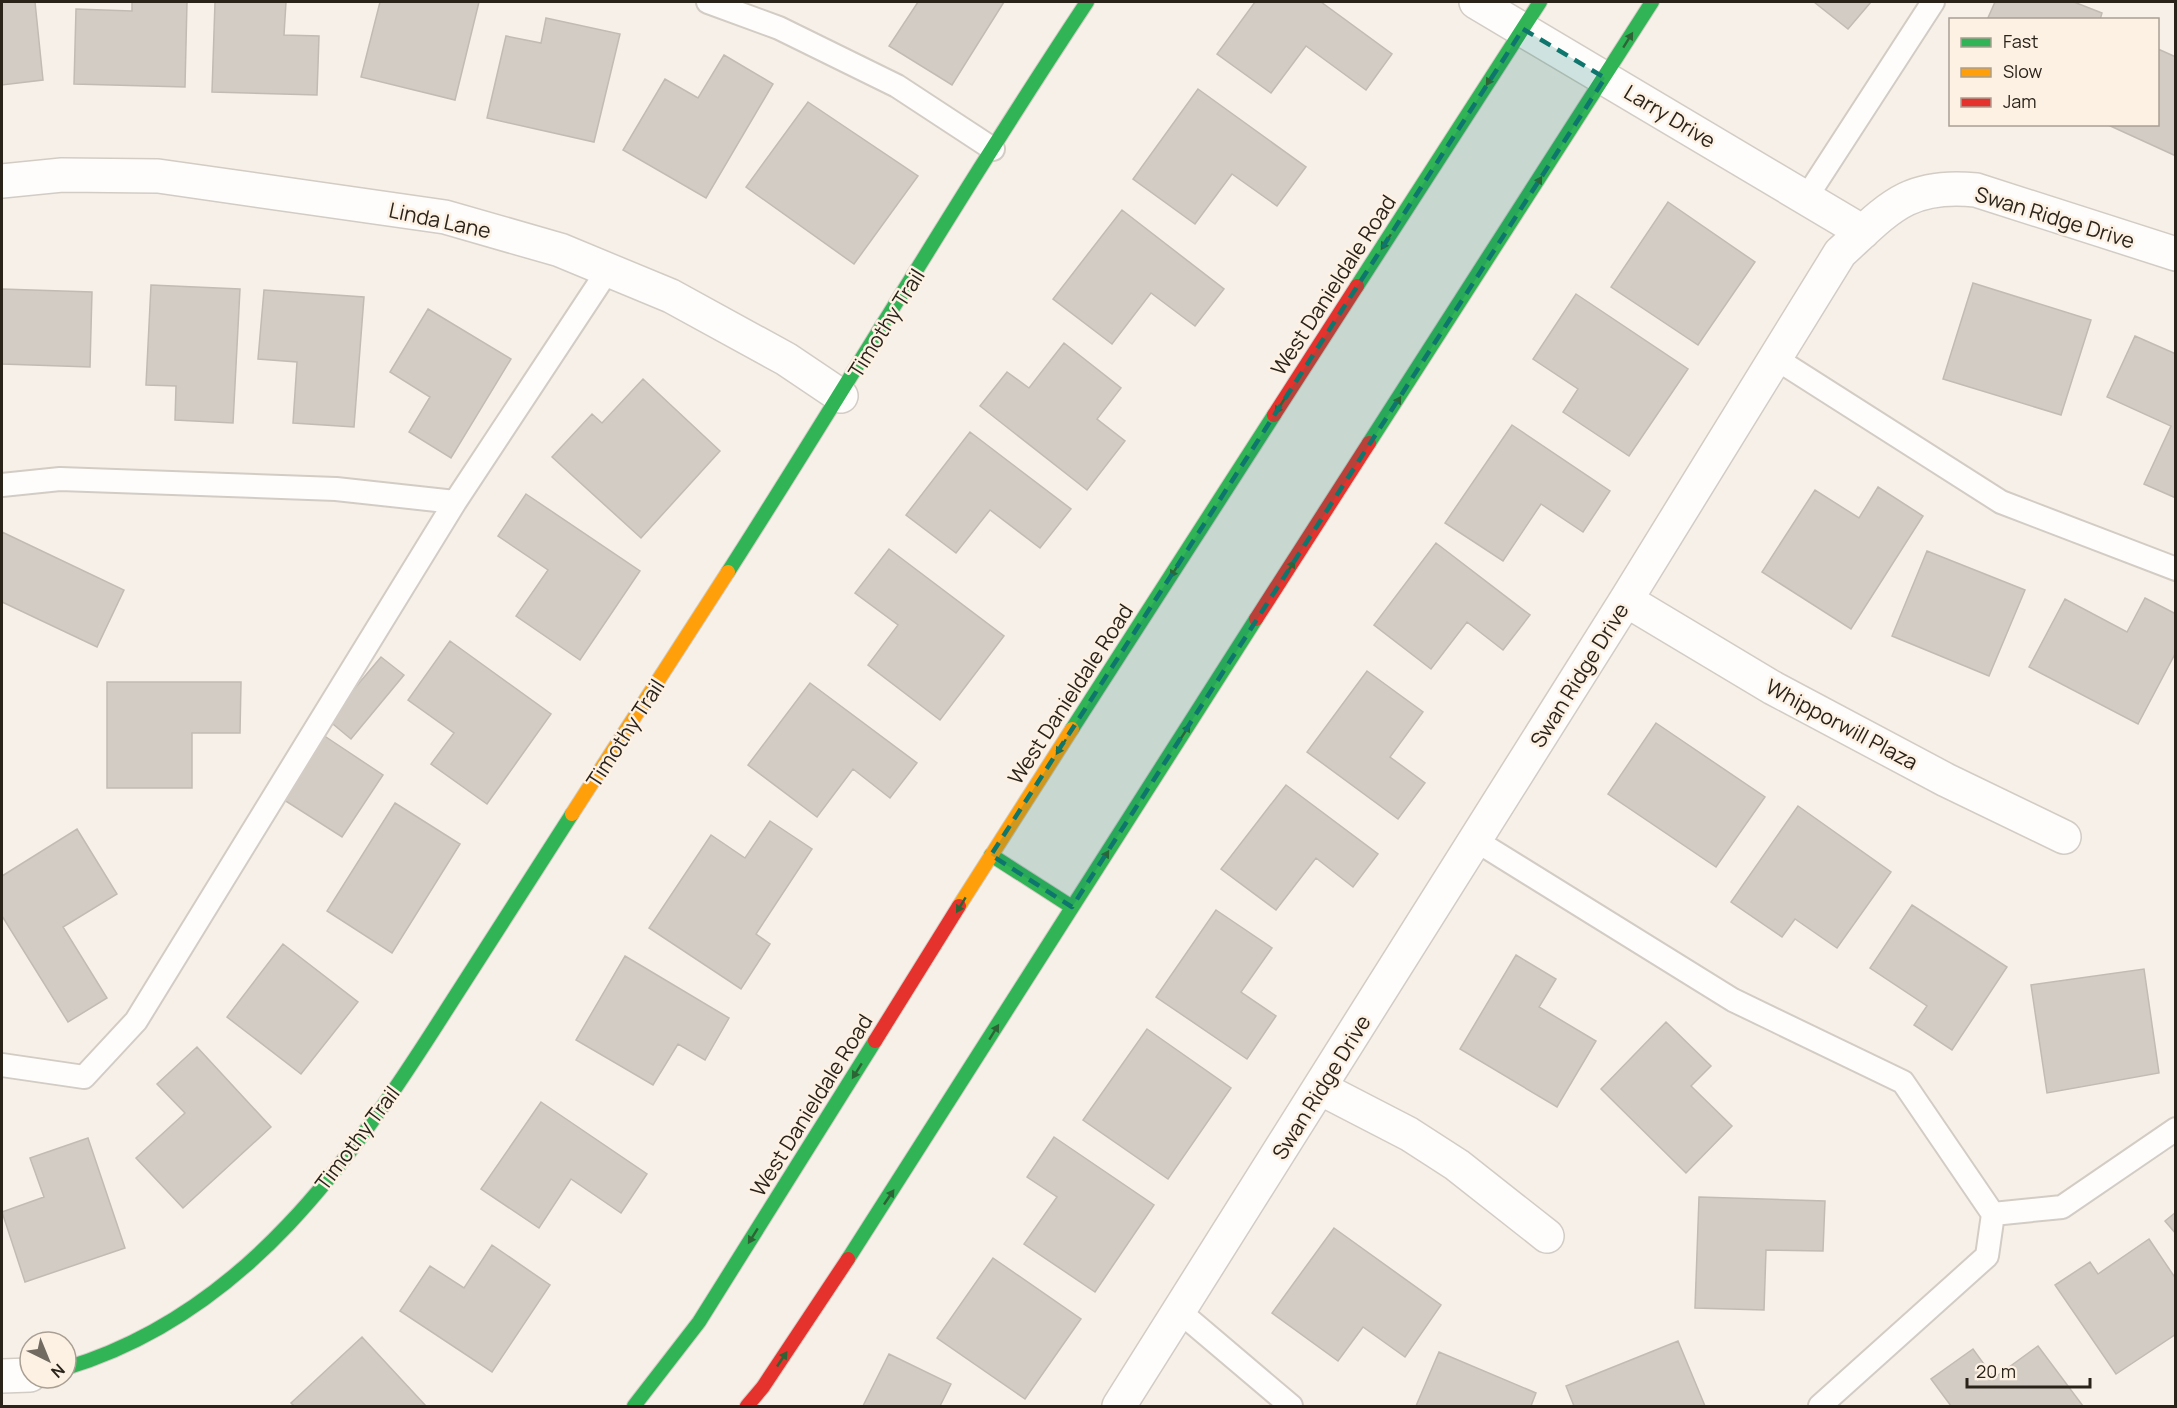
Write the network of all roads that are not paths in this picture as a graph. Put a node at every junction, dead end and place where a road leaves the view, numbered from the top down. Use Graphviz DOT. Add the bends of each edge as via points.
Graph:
graph roads {
  1 [pos="708,2"];
  2 [pos="1087,2"];
  3 [pos="1476,2"];
  4 [pos="1652,2"];
  5 [pos="1933,2"];
  6 [pos="1531,15"];
  7 [pos="1605,78"];
  8 [pos="993,149"];
  9 [pos="2,181"];
  10 [pos="1806,198"];
  11 [pos="1863,232"];
  12 [pos="2175,254"];
  13 [pos="608,270"];
  14 [pos="1775,358"];
  15 [pos="841,396"];
  16 [pos="2,485"];
  17 [pos="455,502"];
  18 [pos="2175,569"];
  19 [pos="1626,600"];
  20 [pos="2064,837"];
  21 [pos="1475,840"];
  22 [pos="991,855"];
  23 [pos="1072,907"];
  24 [pos="2,1065"];
  25 [pos="1320,1088"];
  26 [pos="2175,1129"];
  27 [pos="1993,1214"];
  28 [pos="1546,1236"];
  29 [pos="1179,1311"];
  30 [pos="78,1365"];
  31 [pos="2,1376"];
  32 [pos="18,1376"];
  33 [pos="633,1407"];
  34 [pos="747,1407"];
  35 [pos="1119,1407"];
  36 [pos="1291,1407"];
  37 [pos="1820,1407"];
  1 -- 8 [label="lane" via="779,28 897,86"];
  2 -- 8 [label="main road, Timothy Trail"];
  3 -- 6 [label="street, Larry Drive"];
  7 -- 4 [label="main road, one-way"];
  5 -- 10 [label="lane"];
  6 -- 7 [label="street, Larry Drive"];
  6 -- 22 [label="main road, West Danieldale Road, one-way"];
  7 -- 10 [label="street, Larry Drive"];
  23 -- 7 [label="main road, one-way"];
  8 -- 15 [label="main road, Timothy Trail"];
  9 -- 13 [label="street, Linda Lane" via="62,175 158,176 279,191 445,217 560,250"];
  10 -- 11 [label="street, Larry Drive"];
  11 -- 12 [label="street, Swan Ridge Drive" via="1887,209 1917,192 1947,187 1976,190"];
  11 -- 14 [label="street, Swan Ridge Drive" via="1840,253"];
  13 -- 15 [label="street, Linda Lane" via="671,296 786,359"];
  13 -- 17 [label="lane"];
  14 -- 18 [label="lane" via="2001,502"];
  14 -- 19 [label="street, Swan Ridge Drive"];
  15 -- 30 [label="main road, Timothy Trail" via="409,1069 343,1163 280,1234 210,1293 153,1335"];
  16 -- 17 [label="lane" via="60,478 336,489"];
  17 -- 24 [label="lane" via="136,1021 84,1077"];
  19 -- 20 [label="street, Whipporwill Plaza" via="1773,688 1946,780"];
  19 -- 21 [label="street, Swan Ridge Drive"];
  21 -- 25 [label="street, Swan Ridge Drive"];
  21 -- 27 [label="lane" via="1733,1000 1903,1082"];
  22 -- 23 [label="main road"];
  22 -- 33 [label="main road, West Danieldale Road, one-way" via="699,1322"];
  34 -- 23 [label="main road, one-way" via="918,1154"];
  25 -- 28 [label="street" via="1438,1152"];
  25 -- 29 [label="street, Swan Ridge Drive"];
  26 -- 27 [label="lane" via="2062,1207"];
  27 -- 37 [label="lane" via="1987,1256"];
  29 -- 35 [label="street, Swan Ridge Drive"];
  29 -- 36 [label="lane"];
  31 -- 32 [label="street"];
}
